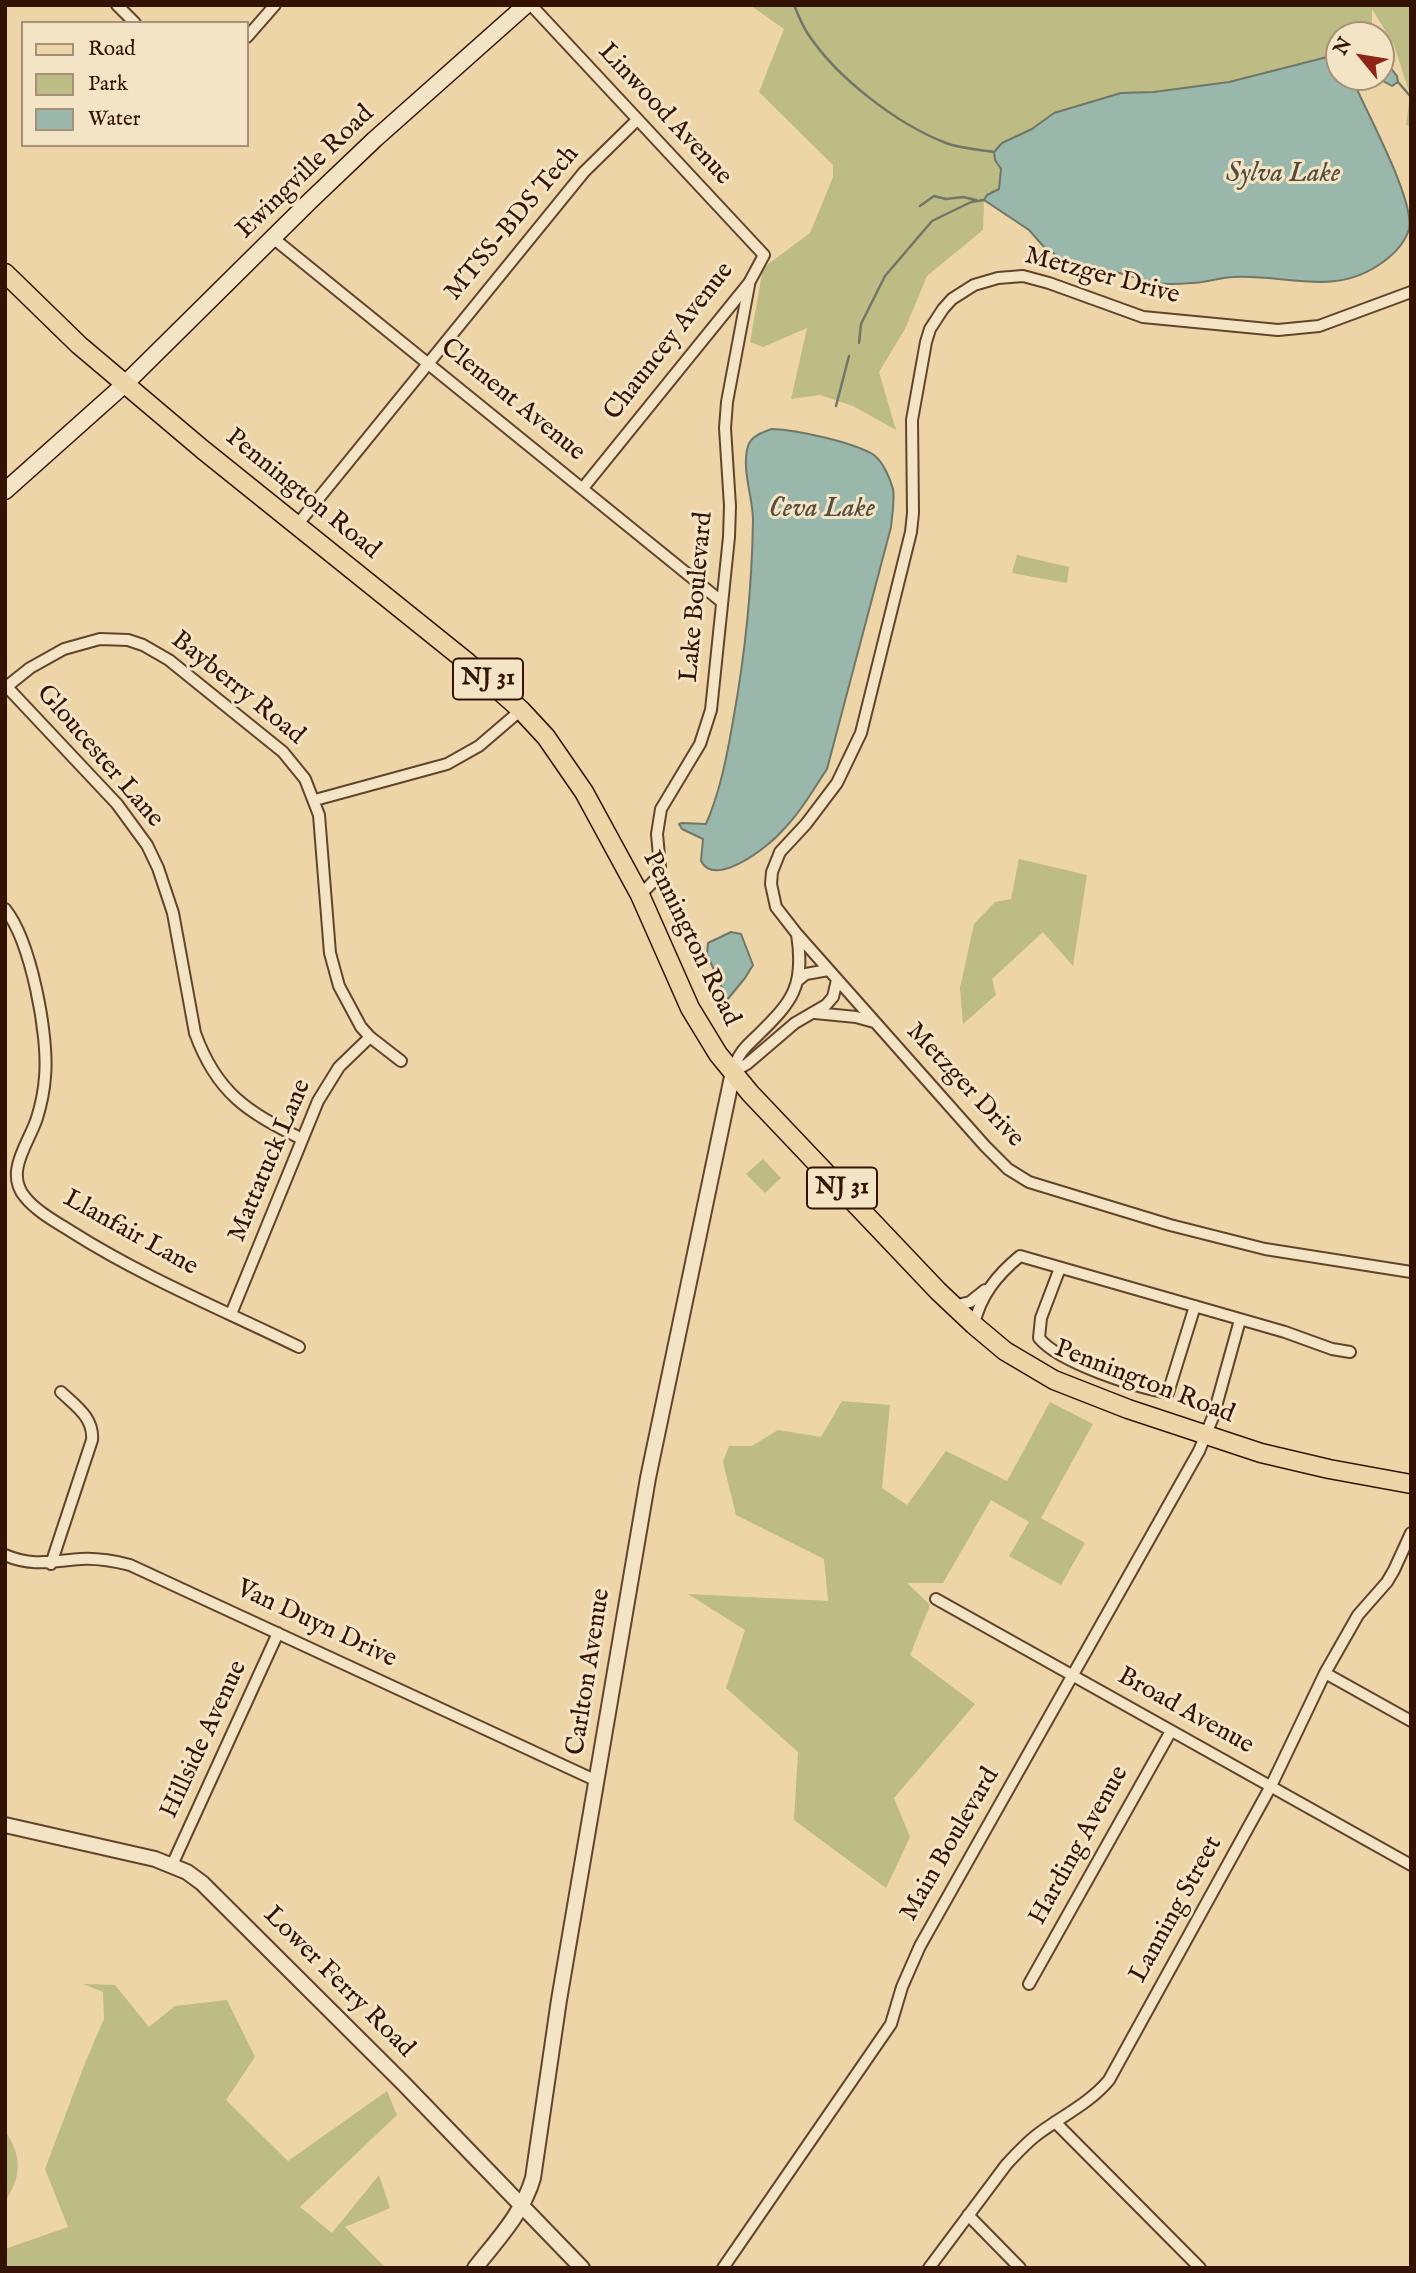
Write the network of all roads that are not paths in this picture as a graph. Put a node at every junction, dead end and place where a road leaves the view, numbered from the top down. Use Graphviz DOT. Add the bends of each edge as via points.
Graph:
graph roads {
  1 [pos="117,5"];
  2 [pos="275,5"];
  3 [pos="528,5"];
  4 [pos="133,21"];
  5 [pos="248,36"];
  6 [pos="637,120"];
  7 [pos="273,238"];
  8 [pos="764,256"];
  9 [pos="5,273"];
  10 [pos="749,283"];
  11 [pos="1411,292"];
  12 [pos="429,363"];
  13 [pos="126,383"];
  14 [pos="583,488"];
  15 [pos="5,491"];
  16 [pos="297,525"];
  17 [pos="722,602"];
  18 [pos="6,687"];
  19 [pos="521,710"];
  20 [pos="315,800"];
  21 [pos="640,895"];
  22 [pos="5,909"];
  23 [pos="797,934"];
  24 [pos="828,970"];
  25 [pos="837,980"];
  26 [pos="797,982"];
  27 [pos="815,1013"];
  28 [pos="875,1022"];
  29 [pos="370,1037"];
  30 [pos="401,1061"];
  31 [pos="733,1072"];
  32 [pos="302,1139"];
  33 [pos="1059,1268"];
  34 [pos="1411,1272"];
  35 [pos="990,1287"];
  36 [pos="953,1306"];
  37 [pos="1195,1306"];
  38 [pos="231,1314"];
  39 [pos="1240,1320"];
  40 [pos="974,1325"];
  41 [pos="299,1347"];
  42 [pos="1350,1352"];
  43 [pos="61,1392"];
  44 [pos="1207,1435"];
  45 [pos="1411,1484"];
  46 [pos="1411,1533"];
  47 [pos="5,1555"];
  48 [pos="51,1564"];
  49 [pos="936,1599"];
  50 [pos="278,1633"];
  51 [pos="1325,1673"];
  52 [pos="1074,1676"];
  53 [pos="1411,1721"];
  54 [pos="1171,1731"];
  55 [pos="597,1781"];
  56 [pos="1271,1786"];
  57 [pos="5,1825"];
  58 [pos="172,1865"];
  59 [pos="1411,1865"];
  60 [pos="1030,1984"];
  61 [pos="1055,2122"];
  62 [pos="522,2205"];
  63 [pos="968,2215"];
  64 [pos="475,2268"];
  65 [pos="582,2268"];
  66 [pos="723,2268"];
  67 [pos="929,2268"];
  68 [pos="1020,2268"];
  69 [pos="1200,2268"];
  1 -- 4 [label="street"];
  2 -- 5 [label="street"];
  3 -- 6 [label="street, Linwood Avenue"];
  3 -- 7 [label="main road, Ewingville Road" via="374,140"];
  6 -- 8 [label="street, Linwood Avenue"];
  6 -- 12 [label="street, MTSS-BDS Tech" via="584,172"];
  7 -- 12 [label="street, Clement Avenue"];
  7 -- 13 [label="main road, Ewingville Road"];
  8 -- 10 [label="street, Chauncey Avenue"];
  9 -- 13 [label="main road, Pennington Road / NJ 31" via="50,320"];
  10 -- 14 [label="street, Chauncey Avenue"];
  10 -- 17 [label="street, Lake Boulevard" via="727,402 730,506"];
  11 -- 23 [label="street, Metzger Drive" via="1319,326 1291,330 1143,317 1023,276 974,285 952,299 936,318 923,355 912,419 911,532 866,718 837,783 775,861 771,884 776,907"];
  12 -- 14 [label="street, Clement Avenue"];
  12 -- 16 [label="street, MTSS-BDS Tech"];
  13 -- 15 [label="main road, Ewingville Road"];
  13 -- 16 [label="main road, Pennington Road / NJ 31"];
  14 -- 17 [label="street, Clement Avenue"];
  16 -- 19 [label="main road, Pennington Road / NJ 31"];
  17 -- 21 [label="street, Lake Boulevard" via="706,728 694,757 661,809 657,834 660,867 657,878"];
  18 -- 20 [label="street, Bayberry Road" via="47,657 83,643 114,639 143,645 169,660 282,752 305,779"];
  18 -- 32 [label="street, Gloucester Lane" via="117,804 147,845 173,913 195,1033 218,1079 258,1117"];
  19 -- 20 [label="street" via="479,746 447,764"];
  19 -- 21 [label="main road, Pennington Road / NJ 31" via="584,792"];
  20 -- 29 [label="street, Bayberry Road" via="322,832 333,971"];
  21 -- 31 [label="main road, Pennington Road / NJ 31" via="690,1008"];
  22 -- 38 [label="street, Llanfair Lane" via="23,944 46,1040 42,1099 18,1162 20,1189 32,1204 87,1241"];
  23 -- 24 [label="street, Metzger Drive"];
  23 -- 26 [label="street"];
  24 -- 25 [label="street, Metzger Drive"];
  24 -- 26 [label="street" via="806,974"];
  25 -- 27 [label="street" via="834,997"];
  25 -- 28 [label="street, Metzger Drive"];
  26 -- 31 [label="street" via="785,1009 741,1051"];
  27 -- 28 [label="street"];
  27 -- 31 [label="street" via="794,1023"];
  28 -- 34 [label="street, Metzger Drive" via="999,1161 1029,1182 1237,1243"];
  29 -- 30 [label="street, Bayberry Road"];
  29 -- 32 [label="street, Mattatuck Lane" via="327,1085"];
  31 -- 36 [label="main road, Pennington Road / NJ 31"];
  31 -- 55 [label="street, Carlton Avenue" via="648,1478"];
  32 -- 38 [label="street, Mattatuck Lane"];
  33 -- 35 [label="street" via="1020,1256"];
  33 -- 37 [label="street"];
  33 -- 37 [label="street" via="1041,1318 1039,1338 1066,1357 1144,1389 1168,1393"];
  35 -- 36 [label="street"];
  35 -- 40 [label="street"];
  36 -- 40 [label="main road, Pennington Road / NJ 31"];
  37 -- 39 [label="street"];
  38 -- 41 [label="street, Llanfair Lane"];
  39 -- 42 [label="street"];
  39 -- 44 [label="street, Main Boulevard"];
  40 -- 44 [label="main road, Pennington Road / NJ 31" via="1004,1350 1058,1382"];
  43 -- 48 [label="street" via="87,1418 92,1440"];
  44 -- 45 [label="main road, Pennington Road / NJ 31" via="1284,1459"];
  44 -- 52 [label="street, Main Boulevard"];
  46 -- 51 [label="street, Lanning Street" via="1387,1582 1358,1615"];
  47 -- 48 [label="street, Van Duyn Drive"];
  48 -- 50 [label="street, Van Duyn Drive" via="98,1559 130,1565"];
  49 -- 52 [label="street, Broad Avenue"];
  50 -- 55 [label="street, Van Duyn Drive"];
  50 -- 58 [label="street, Hillside Avenue"];
  51 -- 53 [label="street"];
  51 -- 56 [label="street, Lanning Street"];
  52 -- 54 [label="street, Broad Avenue"];
  52 -- 66 [label="street, Main Boulevard" via="920,1946 883,2039"];
  54 -- 56 [label="street, Broad Avenue"];
  54 -- 60 [label="street, Harding Avenue"];
  55 -- 62 [label="street, Carlton Avenue" via="533,2178"];
  56 -- 59 [label="street, Broad Avenue"];
  56 -- 61 [label="street, Lanning Street" via="1109,2080"];
  57 -- 58 [label="street, Lower Ferry Road"];
  58 -- 62 [label="street, Lower Ferry Road" via="216,1895"];
  61 -- 63 [label="street, Lanning Street" via="1020,2150"];
  61 -- 69 [label="street"];
  62 -- 64 [label="street, Carlton Avenue"];
  62 -- 65 [label="street, Lower Ferry Road"];
  63 -- 67 [label="street, Lanning Street"];
  63 -- 68 [label="street"];
}
